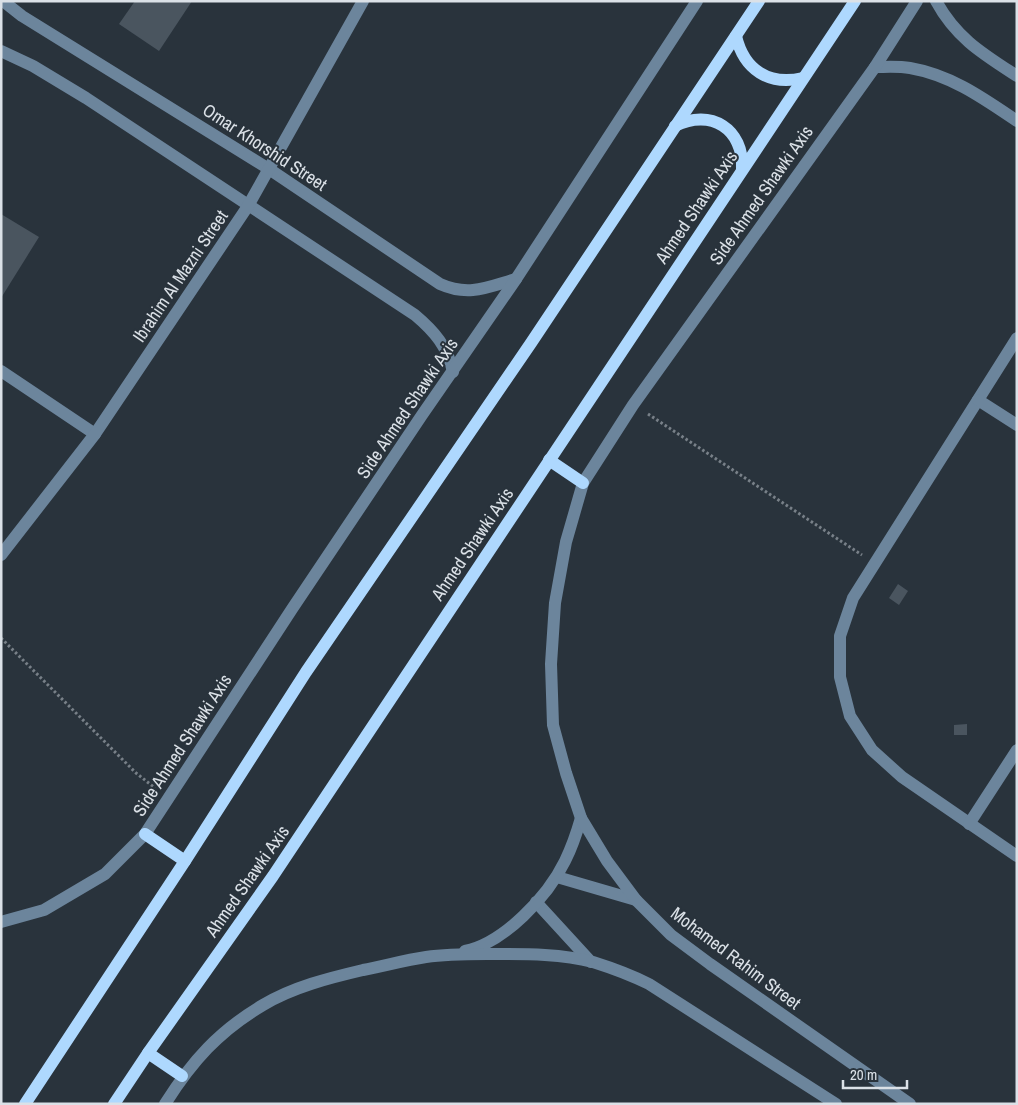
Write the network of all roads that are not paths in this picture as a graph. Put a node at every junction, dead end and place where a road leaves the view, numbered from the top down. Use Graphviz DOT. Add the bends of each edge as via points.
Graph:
graph roads {
  1 [pos="3,1"];
  2 [pos="364,1"];
  3 [pos="696,1"];
  4 [pos="759,1"];
  5 [pos="855,1"];
  6 [pos="917,1"];
  7 [pos="936,1"];
  8 [pos="736,36"];
  9 [pos="1,51"];
  10 [pos="875,66"];
  11 [pos="1017,76"];
  12 [pos="803,78"];
  13 [pos="1017,121"];
  14 [pos="675,126"];
  15 [pos="269,169"];
  16 [pos="742,170"];
  17 [pos="248,206"];
  18 [pos="516,279"];
  19 [pos="1017,338"];
  20 [pos="1,371"];
  21 [pos="453,372"];
  22 [pos="978,400"];
  23 [pos="1017,425"];
  24 [pos="95,434"];
  25 [pos="549,460"];
  26 [pos="583,483"];
  27 [pos="1,555"];
  28 [pos="1017,750"];
  29 [pos="581,818"];
  30 [pos="969,824"];
  31 [pos="145,834"];
  32 [pos="1017,856"];
  33 [pos="185,861"];
  34 [pos="556,877"];
  35 [pos="636,900"];
  36 [pos="536,902"];
  37 [pos="1,922"];
  38 [pos="450,954"];
  39 [pos="591,962"];
  40 [pos="148,1052"];
  41 [pos="182,1076"];
  42 [pos="25,1104"];
  43 [pos="114,1104"];
  44 [pos="165,1104"];
  45 [pos="836,1104"];
  46 [pos="910,1104"];
  1 -- 15 [label="street, Omar Khorshid Street" via="22,16"];
  2 -- 15 [label="street, Ibrahim Al Mazni Street"];
  3 -- 18 [label="street, Side Ahmed Shawki Axis"];
  4 -- 8 [label="main road"];
  5 -- 12 [label="main road, Ahmed Shawki Axis"];
  6 -- 10 [label="street, Side Ahmed Shawki Axis"];
  7 -- 11 [label="street" via="944,16 968,42"];
  8 -- 12 [label="main road" via="742,55 764,76 783,81"];
  8 -- 14 [label="main road"];
  9 -- 17 [label="street" via="86,98"];
  10 -- 13 [label="street" via="909,68 942,76 974,91"];
  10 -- 26 [label="street, Side Ahmed Shawki Axis" via="633,405"];
  12 -- 16 [label="main road, Ahmed Shawki Axis"];
  14 -- 16 [label="main road" via="685,121 708,119 728,129 738,142 743,158"];
  14 -- 33 [label="main road" via="306,672"];
  15 -- 17 [label="street, Ibrahim Al Mazni Street"];
  15 -- 18 [label="street, Omar Khorshid Street" via="446,287 465,292"];
  16 -- 25 [label="main road, Ahmed Shawki Axis"];
  17 -- 21 [label="street" via="415,315 442,342"];
  17 -- 24 [label="street, Ibrahim Al Mazni Street"];
  18 -- 21 [label="street, Side Ahmed Shawki Axis"];
  19 -- 22 [label="street"];
  20 -- 24 [label="street"];
  21 -- 31 [label="street, Side Ahmed Shawki Axis"];
  22 -- 23 [label="street"];
  22 -- 30 [label="street" via="852,598 840,636 840,677 850,716 872,750 902,777"];
  24 -- 27 [label="street, Ibrahim Al Mazni Street"];
  25 -- 26 [label="main road"];
  25 -- 40 [label="main road, Ahmed Shawki Axis" via="273,876"];
  26 -- 29 [label="street, Mohamed Rahim Street" via="566,542 555,602 551,664 553,725"];
  28 -- 30 [label="street"];
  29 -- 34 [label="street" via="575,839"];
  29 -- 35 [label="street, Mohamed Rahim Street"];
  30 -- 32 [label="street"];
  31 -- 33 [label="main road"];
  31 -- 37 [label="street, Side Ahmed Shawki Axis" via="105,874 44,910"];
  33 -- 42 [label="main road"];
  34 -- 35 [label="street"];
  34 -- 36 [label="street"];
  35 -- 46 [label="street, Mohamed Rahim Street" via="671,935"];
  36 -- 38 [label="street" via="498,936 473,950"];
  36 -- 39 [label="street"];
  38 -- 39 [label="street" via="510,954"];
  38 -- 41 [label="street" via="336,977 264,1004 213,1043"];
  39 -- 45 [label="street" via="649,984"];
  40 -- 41 [label="main road"];
  40 -- 43 [label="main road, Ahmed Shawki Axis"];
  41 -- 44 [label="street"];
}
